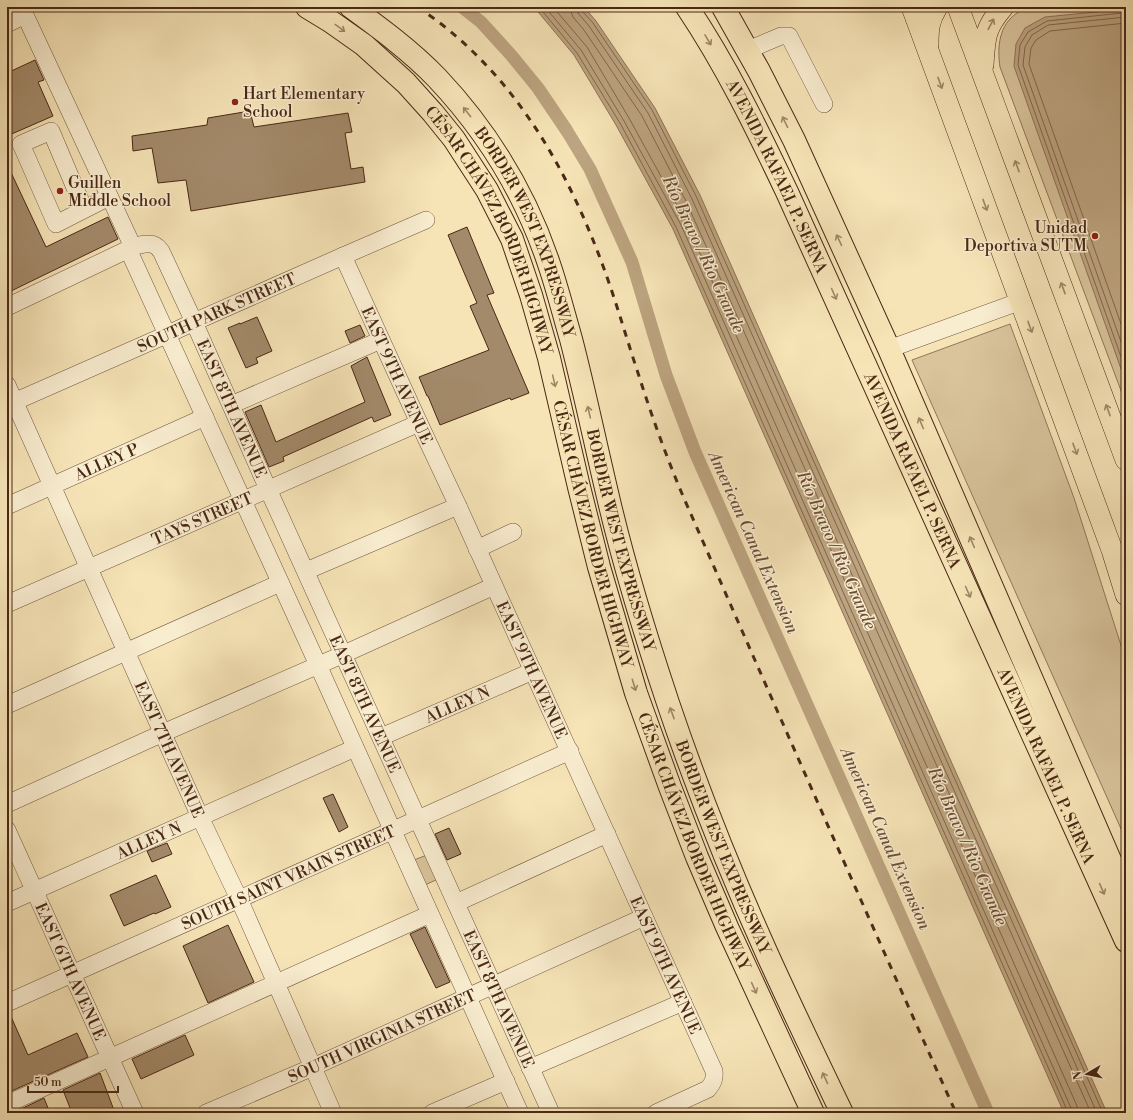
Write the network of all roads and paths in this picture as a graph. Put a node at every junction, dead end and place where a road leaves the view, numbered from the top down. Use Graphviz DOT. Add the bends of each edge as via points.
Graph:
graph roads {
  1 [pos="307,7"];
  2 [pos="351,7"];
  3 [pos="687,7"];
  4 [pos="723,7"];
  5 [pos="912,7"];
  6 [pos="937,7"];
  7 [pos="958,7"];
  8 [pos="1003,7"];
  9 [pos="7,24"];
  10 [pos="748,50"];
  11 [pos="928,51"];
  12 [pos="983,72"];
  13 [pos="824,104"];
  14 [pos="109,197"];
  15 [pos="84,209"];
  16 [pos="426,220"];
  17 [pos="130,248"];
  18 [pos="343,256"];
  19 [pos="1021,301"];
  20 [pos="7,307"];
  21 [pos="194,322"];
  22 [pos="166,335"];
  23 [pos="381,340"];
  24 [pos="889,349"];
  25 [pos="7,384"];
  26 [pos="11,403"];
  27 [pos="231,405"];
  28 [pos="205,417"];
  29 [pos="419,423"];
  30 [pos="1126,460"];
  31 [pos="53,485"];
  32 [pos="268,489"];
  33 [pos="242,501"];
  34 [pos="7,506"];
  35 [pos="458,506"];
  36 [pos="513,532"];
  37 [pos="477,549"];
  38 [pos="88,568"];
  39 [pos="306,571"];
  40 [pos="280,583"];
  41 [pos="494,586"];
  42 [pos="1126,595"];
  43 [pos="7,604"];
  44 [pos="1007,623"];
  45 [pos="126,652"];
  46 [pos="344,654"];
  47 [pos="318,665"];
  48 [pos="533,671"];
  49 [pos="7,705"];
  50 [pos="163,733"];
  51 [pos="381,737"];
  52 [pos="355,748"];
  53 [pos="570,751"];
  54 [pos="7,804"];
  55 [pos="200,816"];
  56 [pos="418,819"];
  57 [pos="7,830"];
  58 [pos="392,830"];
  59 [pos="607,834"];
  60 [pos="13,858"];
  61 [pos="1126,862"];
  62 [pos="35,891"];
  63 [pos="1126,897"];
  64 [pos="239,899"];
  65 [pos="7,903"];
  66 [pos="456,903"];
  67 [pos="430,914"];
  68 [pos="644,917"];
  69 [pos="1126,941"];
  70 [pos="72,974"];
  71 [pos="276,984"];
  72 [pos="493,985"];
  73 [pos="467,997"];
  74 [pos="683,1002"];
  75 [pos="7,1003"];
  76 [pos="110,1057"];
  77 [pos="313,1067"];
  78 [pos="530,1068"];
  79 [pos="506,1081"];
  80 [pos="7,1104"];
  81 [pos="678,1109"];
  82 [pos="135,1113"];
  83 [pos="206,1113"];
  84 [pos="333,1113"];
  85 [pos="432,1113"];
  86 [pos="520,1113"];
  87 [pos="551,1113"];
  88 [pos="656,1113"];
  89 [pos="813,1113"];
  90 [pos="842,1113"];
  1 -- 89 [label="highway, CÉSAR CHÁVEZ BORDER HIGHWAY, one-way" via="364,45 424,103 454,139 487,190 512,239 549,358 597,560 639,700 697,857 736,948"];
  90 -- 2 [label="highway, BORDER WEST EXPRESSWAY, one-way" via="768,958 734,878 669,706 617,532 559,296 536,230 501,161 464,109 411,53"];
  3 -- 69 [label="highway, AVENIDA RAFAEL P. SERNA, one-way" via="725,68 787,192"];
  4 -- 10 [label="highway, AVENIDA RAFAEL P. SERNA"];
  5 -- 11 [label="main road"];
  6 -- 11 [label="main road" via="928,28"];
  7 -- 12 [label="main road"];
  12 -- 8 [label="main road, one-way" via="984,41 993,18"];
  9 -- 14 [label="street" via="25,15"];
  10 -- 13 [label="street" via="781,36 789,36"];
  24 -- 10 [label="highway, AVENIDA RAFAEL P. SERNA, one-way" via="794,140"];
  11 -- 19 [label="main road, one-way"];
  30 -- 12 [label="main road, one-way"];
  14 -- 15 [label="street"];
  14 -- 17 [label="street"];
  15 -- 15 [label="street" via="56,224 21,144 51,131"];
  16 -- 18 [label="street, SOUTH PARK STREET"];
  17 -- 20 [label="street"];
  17 -- 21 [label="street, EAST 8TH AVENUE" via="149,244 161,251"];
  17 -- 22 [label="street, EAST 8TH AVENUE"];
  18 -- 21 [label="street, SOUTH PARK STREET"];
  18 -- 23 [label="street, EAST 9TH AVENUE"];
  19 -- 24 [label="street"];
  19 -- 42 [label="main road, one-way" via="1110,543"];
  21 -- 22 [label="street, SOUTH PARK STREET"];
  21 -- 27 [label="street, EAST 8TH AVENUE"];
  22 -- 26 [label="street, SOUTH PARK STREET"];
  22 -- 28 [label="street, EAST 8TH AVENUE"];
  23 -- 27 [label="street"];
  23 -- 29 [label="street, EAST 9TH AVENUE"];
  44 -- 24 [label="highway, AVENIDA RAFAEL P. SERNA, one-way"];
  25 -- 26 [label="street, EAST 7TH AVENUE"];
  26 -- 31 [label="street, EAST 7TH AVENUE"];
  27 -- 32 [label="street, EAST 8TH AVENUE"];
  28 -- 31 [label="street, ALLEY P"];
  28 -- 33 [label="street, EAST 8TH AVENUE"];
  29 -- 32 [label="street, TAYS STREET"];
  29 -- 35 [label="street, EAST 9TH AVENUE"];
  31 -- 34 [label="street, ALLEY P"];
  31 -- 38 [label="street, EAST 7TH AVENUE"];
  32 -- 33 [label="street, TAYS STREET"];
  32 -- 39 [label="street, EAST 8TH AVENUE"];
  33 -- 38 [label="street, TAYS STREET"];
  33 -- 40 [label="street, EAST 8TH AVENUE"];
  35 -- 37 [label="street, EAST 9TH AVENUE"];
  35 -- 39 [label="street"];
  36 -- 37 [label="street"];
  37 -- 41 [label="street, EAST 9TH AVENUE"];
  38 -- 43 [label="street, TAYS STREET"];
  38 -- 45 [label="street, EAST 7TH AVENUE"];
  39 -- 46 [label="street, EAST 8TH AVENUE"];
  40 -- 45 [label="street"];
  40 -- 47 [label="street, EAST 8TH AVENUE"];
  41 -- 46 [label="street"];
  41 -- 48 [label="street, EAST 9TH AVENUE"];
  44 -- 61 [label="highway" via="1038,667"];
  44 -- 63 [label="highway, AVENIDA RAFAEL P. SERNA"];
  45 -- 49 [label="street"];
  45 -- 50 [label="street, EAST 7TH AVENUE"];
  46 -- 47 [label="street"];
  46 -- 51 [label="street, EAST 8TH AVENUE"];
  47 -- 50 [label="street"];
  47 -- 52 [label="street, EAST 8TH AVENUE"];
  48 -- 51 [label="street, ALLEY N"];
  48 -- 53 [label="street, EAST 9TH AVENUE"];
  50 -- 54 [label="street"];
  50 -- 55 [label="street, EAST 7TH AVENUE"];
  51 -- 56 [label="street, EAST 8TH AVENUE"];
  52 -- 55 [label="street, ALLEY N"];
  52 -- 58 [label="street, EAST 8TH AVENUE"];
  53 -- 56 [label="street, SOUTH SAINT VRAIN STREET"];
  53 -- 59 [label="street, EAST 9TH AVENUE"];
  55 -- 62 [label="street, ALLEY N"];
  55 -- 64 [label="street, EAST 7TH AVENUE"];
  56 -- 58 [label="street, SOUTH SAINT VRAIN STREET"];
  56 -- 66 [label="street, EAST 8TH AVENUE"];
  57 -- 60 [label="street, EAST 6TH AVENUE"];
  58 -- 64 [label="street, SOUTH SAINT VRAIN STREET"];
  58 -- 67 [label="street, EAST 8TH AVENUE"];
  59 -- 66 [label="street"];
  59 -- 68 [label="street, EAST 9TH AVENUE"];
  60 -- 62 [label="street, EAST 6TH AVENUE"];
  62 -- 65 [label="street, ALLEY N"];
  62 -- 70 [label="street, EAST 6TH AVENUE"];
  64 -- 70 [label="street, SOUTH SAINT VRAIN STREET"];
  64 -- 71 [label="street, EAST 7TH AVENUE"];
  66 -- 72 [label="street, EAST 8TH AVENUE"];
  67 -- 71 [label="street"];
  67 -- 73 [label="street, EAST 8TH AVENUE"];
  68 -- 72 [label="street, SOUTH VIRGINIA STREET"];
  68 -- 74 [label="street, EAST 9TH AVENUE"];
  70 -- 75 [label="street, SOUTH SAINT VRAIN STREET"];
  70 -- 76 [label="street, EAST 6TH AVENUE"];
  71 -- 76 [label="street"];
  71 -- 77 [label="street, EAST 7TH AVENUE"];
  72 -- 73 [label="street, SOUTH VIRGINIA STREET"];
  72 -- 78 [label="street, EAST 8TH AVENUE"];
  73 -- 77 [label="street, SOUTH VIRGINIA STREET"];
  73 -- 79 [label="street, EAST 8TH AVENUE"];
  74 -- 78 [label="street"];
  74 -- 81 [label="street, EAST 9TH AVENUE" via="714,1071 714,1078 712,1085"];
  76 -- 80 [label="street"];
  76 -- 82 [label="street, EAST 6TH AVENUE"];
  77 -- 83 [label="street, SOUTH VIRGINIA STREET"];
  77 -- 84 [label="street, EAST 7TH AVENUE"];
  78 -- 87 [label="street, EAST 8TH AVENUE"];
  79 -- 85 [label="street"];
  79 -- 86 [label="street, EAST 8TH AVENUE"];
  81 -- 88 [label="street"];
}
